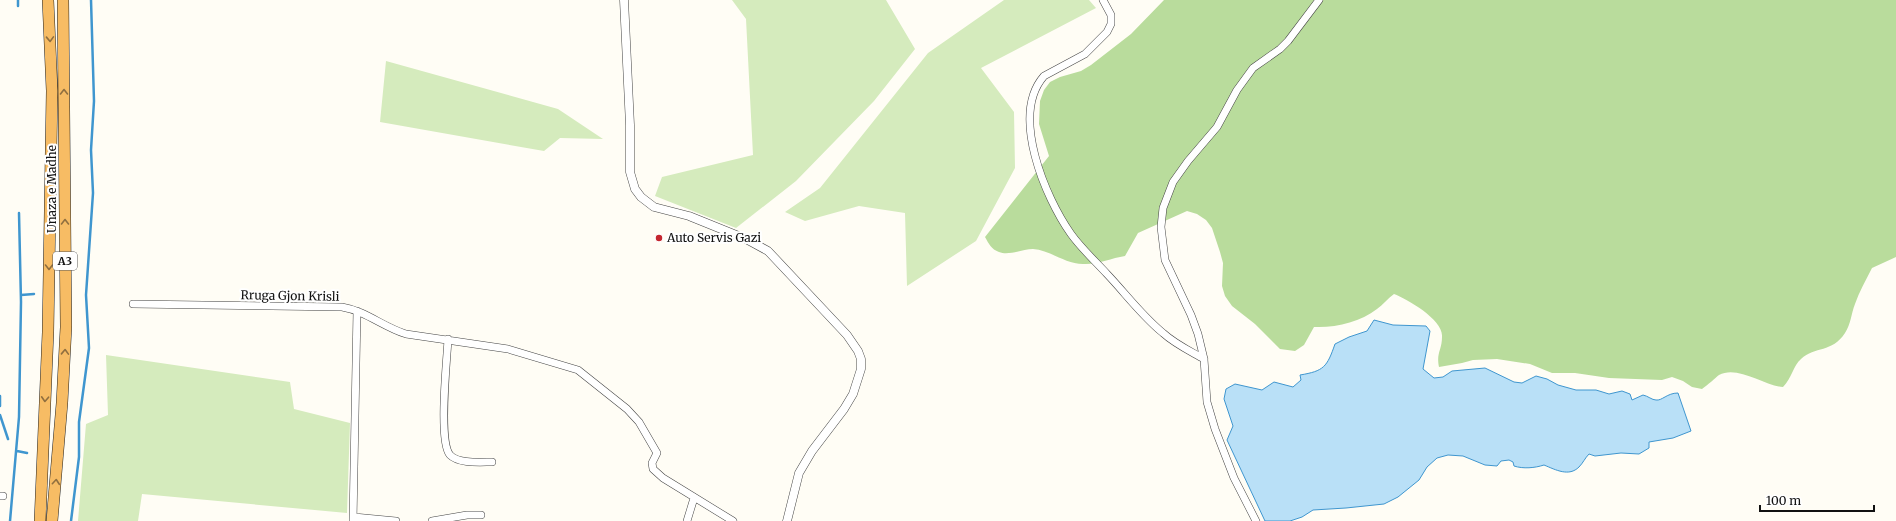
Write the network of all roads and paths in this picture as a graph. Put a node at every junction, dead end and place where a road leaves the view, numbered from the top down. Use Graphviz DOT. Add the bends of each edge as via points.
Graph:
graph roads {
  1 [pos="48,0"];
  2 [pos="63,0"];
  3 [pos="624,0"];
  4 [pos="1103,0"];
  5 [pos="1319,0"];
  6 [pos="133,304"];
  7 [pos="357,311"];
  8 [pos="448,339"];
  9 [pos="1204,360"];
  10 [pos="492,462"];
  11 [pos="694,498"];
  12 [pos="481,515"];
  13 [pos="354,519"];
  14 [pos="40,521"];
  15 [pos="52,521"];
  16 [pos="396,521"];
  17 [pos="432,521"];
  18 [pos="687,521"];
  19 [pos="733,521"];
  20 [pos="787,521"];
  21 [pos="1256,521"];
  1 -- 14 [label="highway, Unaza e Madhe / A3, one-way" via="52,91 48,332"];
  15 -- 2 [label="highway, Unaza e Madhe / A3, one-way" via="66,327"];
  3 -- 20 [label="street" via="630,172 635,189 654,207 689,216 768,251 847,335 861,359 861,369 853,394 799,473"];
  4 -- 9 [label="street" via="1111,15 1112,24 1107,32 1085,54 1044,76 1039,82 1030,114 1032,147 1044,181 1072,235 1132,303 1164,334"];
  5 -- 9 [label="street" via="1288,41 1253,68 1237,90 1217,127 1173,182 1163,208 1165,260 1191,315"];
  6 -- 7 [label="street, Rruga Gjon Krisli" via="331,307"];
  7 -- 8 [label="street, Rruga Gjon Krisli" via="371,316 391,330"];
  7 -- 13 [label="street"];
  8 -- 10 [label="street" via="444,425 447,448 450,455 458,459"];
  8 -- 11 [label="street, Rruga Gjon Krisli" via="508,348 578,370 631,413 657,453 652,464 654,469 663,478"];
  9 -- 21 [label="street" via="1207,402 1215,430 1234,478"];
  11 -- 18 [label="street"];
  11 -- 19 [label="street"];
  12 -- 17 [label="street"];
  13 -- 16 [label="street"];
}
